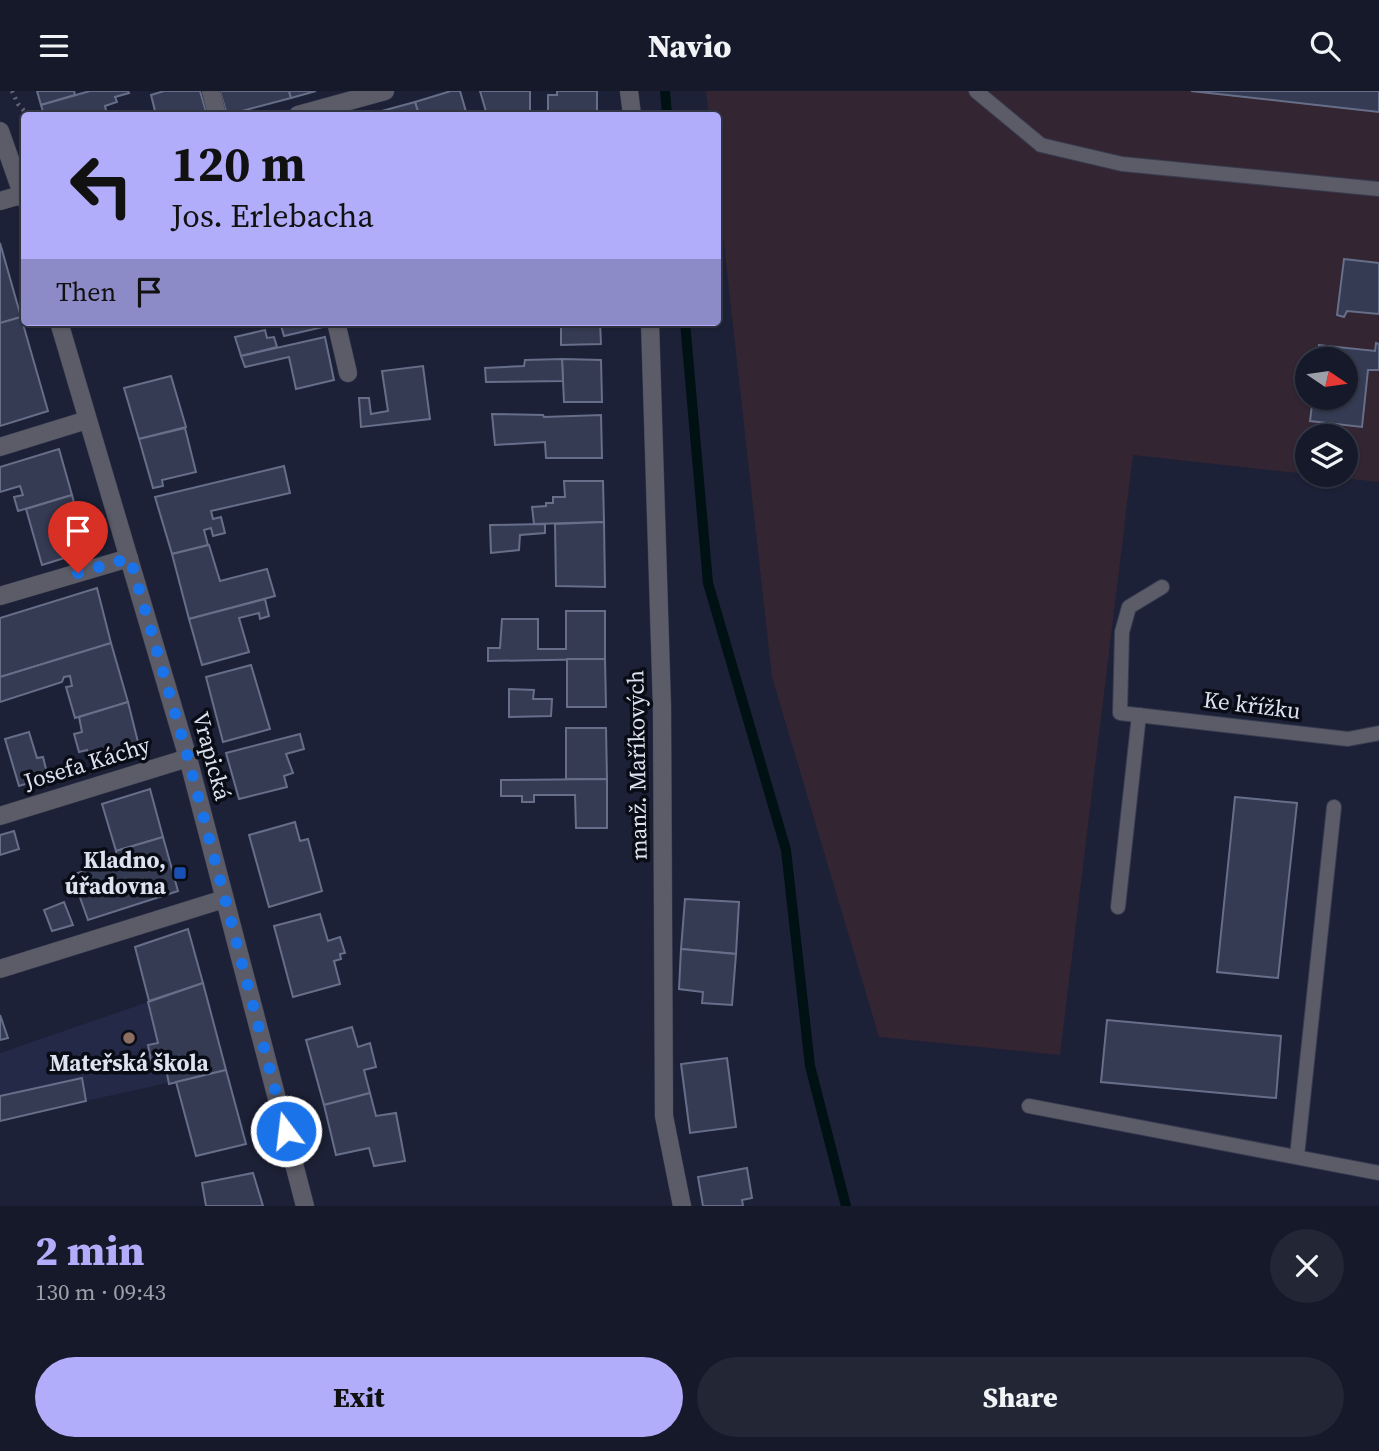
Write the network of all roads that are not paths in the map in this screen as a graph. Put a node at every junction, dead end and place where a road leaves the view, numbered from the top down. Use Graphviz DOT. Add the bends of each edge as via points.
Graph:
graph roads {
  1 [pos="211,91"];
  2 [pos="385,91"];
  3 [pos="629,91"];
  4 [pos="976,91"];
  5 [pos="216,112"];
  6 [pos="309,112"];
  7 [pos="632,112"];
  8 [pos="0,131"];
  9 [pos="21,188"];
  10 [pos="1379,189"];
  11 [pos="21,197"];
  12 [pos="0,201"];
  13 [pos="60,326"];
  14 [pos="337,326"];
  15 [pos="650,326"];
  16 [pos="348,373"];
  17 [pos="87,420"];
  18 [pos="0,447"];
  19 [pos="130,558"];
  20 [pos="1162,587"];
  21 [pos="0,596"];
  22 [pos="1139,715"];
  23 [pos="1379,733"];
  24 [pos="188,758"];
  25 [pos="1334,807"];
  26 [pos="0,816"];
  27 [pos="224,899"];
  28 [pos="1118,907"];
  29 [pos="0,969"];
  30 [pos="1029,1106"];
  31 [pos="1297,1156"];
  32 [pos="1379,1173"];
  33 [pos="305,1206"];
  34 [pos="682,1206"];
  1 -- 5 [label="street"];
  2 -- 6 [label="street"];
  3 -- 7 [label="street"];
  4 -- 10 [label="lane" via="1041,145 1122,164"];
  8 -- 9 [label="street"];
  11 -- 12 [label="street"];
  13 -- 17 [label="street, Vrapická"];
  14 -- 16 [label="street"];
  15 -- 34 [label="street, manž. Maříkových" via="662,707 664,1116"];
  17 -- 18 [label="street"];
  17 -- 19 [label="street, Vrapická"];
  19 -- 21 [label="street"];
  19 -- 24 [label="street, Vrapická"];
  20 -- 22 [label="lane, Ke křížku" via="1129,607 1122,632 1120,713"];
  22 -- 23 [label="lane, Ke křížku" via="1348,739"];
  22 -- 28 [label="lane"];
  24 -- 26 [label="street, Josefa Káchy"];
  24 -- 27 [label="street, Vrapická"];
  25 -- 31 [label="lane"];
  27 -- 29 [label="street"];
  27 -- 33 [label="street, Vrapická"];
  30 -- 31 [label="lane"];
  31 -- 32 [label="lane"];
}
